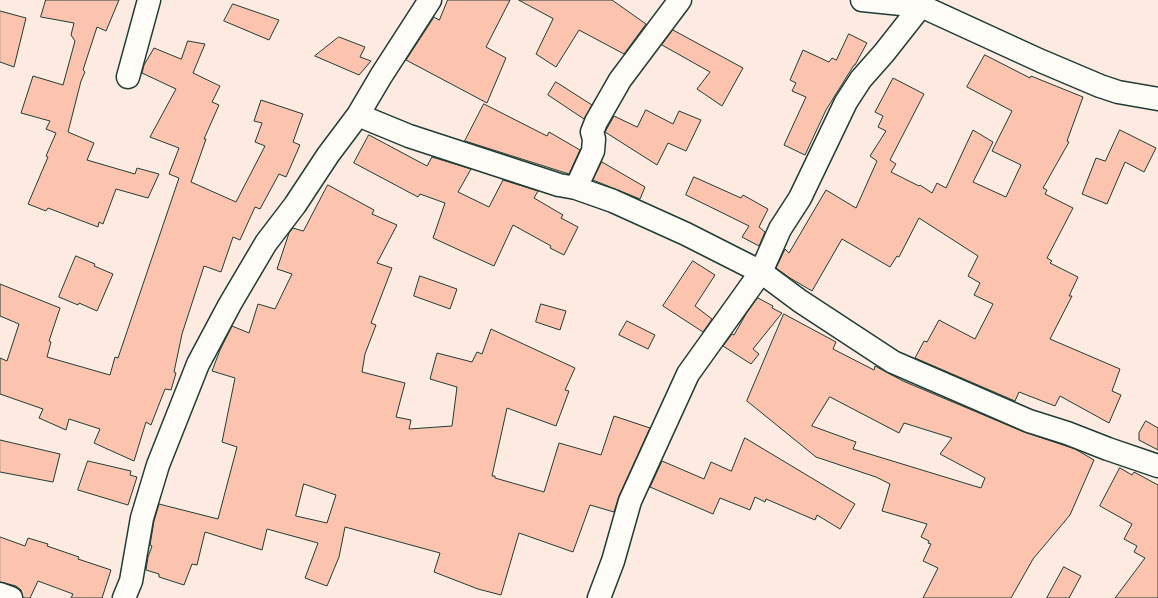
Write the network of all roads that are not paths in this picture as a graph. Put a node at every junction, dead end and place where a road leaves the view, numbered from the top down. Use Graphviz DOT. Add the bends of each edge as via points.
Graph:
graph roads {
  1 [pos="149,0"];
  2 [pos="429,0"];
  3 [pos="680,0"];
  4 [pos="862,0"];
  5 [pos="921,6"];
  6 [pos="128,77"];
  7 [pos="1158,99"];
  8 [pos="358,115"];
  9 [pos="576,188"];
  10 [pos="761,272"];
  11 [pos="1158,466"];
  12 [pos="0,594"];
  13 [pos="11,598"];
  14 [pos="124,598"];
  15 [pos="599,598"];
  1 -- 6 [label="street"];
  2 -- 8 [label="street"];
  3 -- 9 [label="street" via="620,80 596,122 592,132 593,151"];
  4 -- 5 [label="street"];
  5 -- 7 [label="street" via="1100,86"];
  5 -- 10 [label="street" via="861,79 846,102 800,198 780,229"];
  8 -- 9 [label="street" via="409,136 559,185"];
  8 -- 14 [label="street" via="266,243 198,364 158,465 142,518 131,581"];
  9 -- 10 [label="street" via="679,231"];
  10 -- 11 [label="street" via="893,362 1029,421"];
  10 -- 15 [label="street" via="688,374 630,501"];
  12 -- 13 [label="street"];
}
